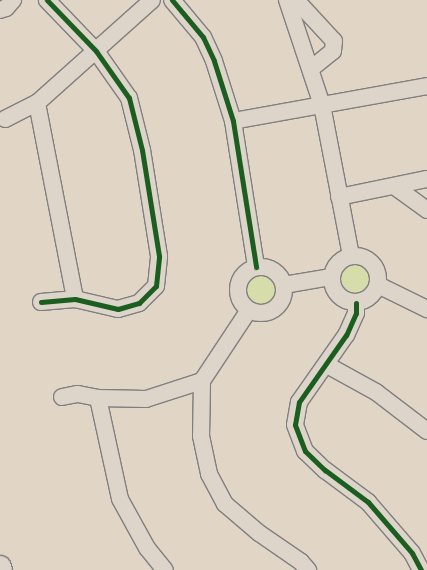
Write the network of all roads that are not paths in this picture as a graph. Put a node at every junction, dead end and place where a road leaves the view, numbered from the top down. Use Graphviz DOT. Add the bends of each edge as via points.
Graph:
graph roads {
  1 [pos="13,0"];
  2 [pos="47,0"];
  3 [pos="152,0"];
  4 [pos="172,0"];
  5 [pos="287,0"];
  6 [pos="296,0"];
  7 [pos="0,10"];
  8 [pos="96,51"];
  9 [pos="311,69"];
  10 [pos="427,86"];
  11 [pos="37,103"];
  12 [pos="322,105"];
  13 [pos="5,119"];
  14 [pos="233,121"];
  15 [pos="427,179"];
  16 [pos="394,186"];
  17 [pos="340,197"];
  18 [pos="427,210"];
  19 [pos="350,256"];
  20 [pos="256,267"];
  21 [pos="331,277"];
  22 [pos="284,285"];
  23 [pos="378,285"];
  24 [pos="75,299"];
  25 [pos="41,302"];
  26 [pos="356,303"];
  27 [pos="427,309"];
  28 [pos="249,310"];
  29 [pos="326,365"];
  30 [pos="202,381"];
  31 [pos="62,397"];
  32 [pos="98,398"];
  33 [pos="427,431"];
  34 [pos="165,570"];
  35 [pos="308,570"];
  36 [pos="422,570"];
  1 -- 7 [label="street" via="6,8"];
  2 -- 8 [label="street"];
  3 -- 8 [label="street"];
  4 -- 14 [label="street" via="202,37 214,61"];
  5 -- 9 [label="street"];
  6 -- 9 [label="street" via="334,41 333,51"];
  8 -- 11 [label="street"];
  8 -- 24 [label="street" via="129,98 142,150 159,256 156,286 139,303 118,309"];
  9 -- 12 [label="street"];
  10 -- 12 [label="street"];
  11 -- 13 [label="street"];
  11 -- 24 [label="street"];
  12 -- 14 [label="street"];
  12 -- 17 [label="street"];
  14 -- 20 [label="street"];
  15 -- 16 [label="street"];
  16 -- 17 [label="street"];
  16 -- 18 [label="street"];
  17 -- 19 [label="street"];
  19 -- 21 [label="street" via="340,261"];
  19 -- 23 [label="street" via="364,257 371,262 376,269"];
  20 -- 22 [label="street" via="274,271"];
  20 -- 28 [label="street" via="247,271 238,286 238,296"];
  21 -- 22 [label="street"];
  21 -- 26 [label="street" via="332,287 338,296"];
  22 -- 28 [label="street" via="284,294 275,308 267,312"];
  23 -- 26 [label="street" via="374,294"];
  23 -- 27 [label="street"];
  24 -- 25 [label="street"];
  26 -- 29 [label="street" via="356,313 346,335"];
  28 -- 30 [label="street"];
  29 -- 33 [label="street" via="376,392"];
  29 -- 36 [label="street" via="299,402 296,424 305,451 325,470 368,502 412,553"];
  30 -- 32 [label="street" via="146,399"];
  30 -- 35 [label="street" via="201,436 209,474 225,504 259,534 301,562"];
  31 -- 32 [label="street" via="78,394"];
  32 -- 34 [label="street" via="120,499 147,548"];
}
